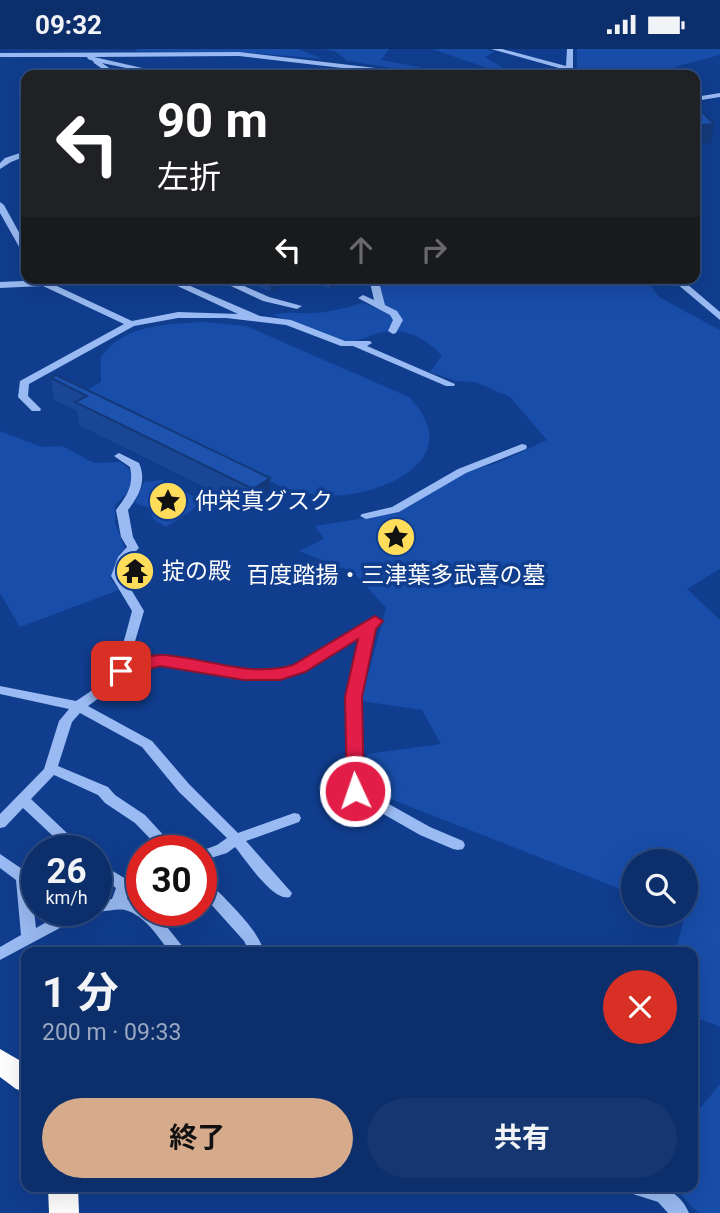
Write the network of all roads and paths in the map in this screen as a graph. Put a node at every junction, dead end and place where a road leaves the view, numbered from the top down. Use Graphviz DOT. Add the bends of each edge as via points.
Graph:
graph roads {
  1 [pos="494,49"];
  2 [pos="570,49"];
  3 [pos="0,55"];
  4 [pos="88,55"];
  5 [pos="330,64"];
  6 [pos="109,70"];
  7 [pos="149,70"];
  8 [pos="334,70"];
  9 [pos="378,70"];
  10 [pos="562,70"];
  11 [pos="569,70"];
  12 [pos="720,95"];
  13 [pos="700,98"];
  14 [pos="21,155"];
  15 [pos="0,167"];
  16 [pos="0,205"];
  17 [pos="21,242"];
  18 [pos="21,283"];
  19 [pos="49,284"];
  20 [pos="232,284"];
  21 [pos="375,284"];
  22 [pos="681,284"];
  23 [pos="0,285"];
  24 [pos="178,285"];
  25 [pos="363,298"];
  26 [pos="380,305"];
  27 [pos="297,306"];
  28 [pos="109,315"];
  29 [pos="720,317"];
  30 [pos="258,319"];
  31 [pos="131,324"];
  32 [pos="393,331"];
  33 [pos="362,344"];
  34 [pos="450,384"];
  35 [pos="36,409"];
  36 [pos="522,447"];
  37 [pos="119,456"];
  38 [pos="366,516"];
  39 [pos="121,671"];
  40 [pos="0,690"];
  41 [pos="78,706"];
  42 [pos="51,768"];
  43 [pos="23,800"];
  44 [pos="294,818"];
  45 [pos="1,822"];
  46 [pos="61,835"];
  47 [pos="156,835"];
  48 [pos="236,839"];
  49 [pos="458,845"];
  50 [pos="217,851"];
  51 [pos="0,860"];
  52 [pos="112,877"];
  53 [pos="124,886"];
  54 [pos="285,893"];
  55 [pos="217,901"];
  56 [pos="112,905"];
  57 [pos="117,905"];
  58 [pos="50,926"];
  59 [pos="29,937"];
  60 [pos="175,947"];
  61 [pos="255,947"];
  62 [pos="1,953"];
  63 [pos="0,1061"];
  64 [pos="21,1076"];
  65 [pos="63,1192"];
  66 [pos="652,1192"];
  67 [pos="64,1213"];
  68 [pos="680,1213"];
  1 -- 10 [label="street"];
  2 -- 11 [label="street"];
  3 -- 4 [label="street"];
  4 -- 5 [label="street" via="239,54"];
  4 -- 6 [label="street"];
  4 -- 7 [label="street"];
  5 -- 8 [label="street"];
  5 -- 9 [label="street"];
  12 -- 13 [label="street"];
  14 -- 15 [label="street"];
  16 -- 17 [label="street"];
  18 -- 23 [label="street"];
  19 -- 28 [label="street"];
  20 -- 27 [label="street"];
  21 -- 26 [label="street"];
  22 -- 29 [label="street"];
  24 -- 30 [label="street"];
  25 -- 26 [label="street"];
  26 -- 32 [label="street" via="398,320"];
  28 -- 31 [label="street"];
  30 -- 31 [label="street" via="198,313"];
  30 -- 33 [label="street" via="288,322 333,342"];
  31 -- 35 [label="street" via="24,383 23,397"];
  33 -- 34 [label="street"];
  36 -- 38 [label="street" via="462,471 402,507"];
  37 -- 39 [label="street" via="135,465 139,478 134,495 122,510 133,548 117,576 138,611"];
  39 -- 41 [label="street" via="96,697"];
  39 -- 49 [label="street" via="160,660 244,674 280,674 299,669 375,621 369,628 354,697 355,791"];
  40 -- 41 [label="street"];
  41 -- 42 [label="street" via="66,721"];
  41 -- 48 [label="street" via="148,744"];
  42 -- 43 [label="street"];
  42 -- 47 [label="street" via="103,790"];
  43 -- 45 [label="street"];
  43 -- 46 [label="street"];
  44 -- 48 [label="street"];
  48 -- 50 [label="street"];
  48 -- 54 [label="street"];
  51 -- 59 [label="street" via="23,877"];
  52 -- 53 [label="street"];
  53 -- 57 [label="street"];
  55 -- 61 [label="street"];
  56 -- 57 [label="street"];
  57 -- 60 [label="street" via="150,916"];
  58 -- 59 [label="street"];
  59 -- 62 [label="street"];
  63 -- 64 [label="highway"];
  65 -- 67 [label="highway"];
  66 -- 68 [label="street" via="664,1196"];
}
